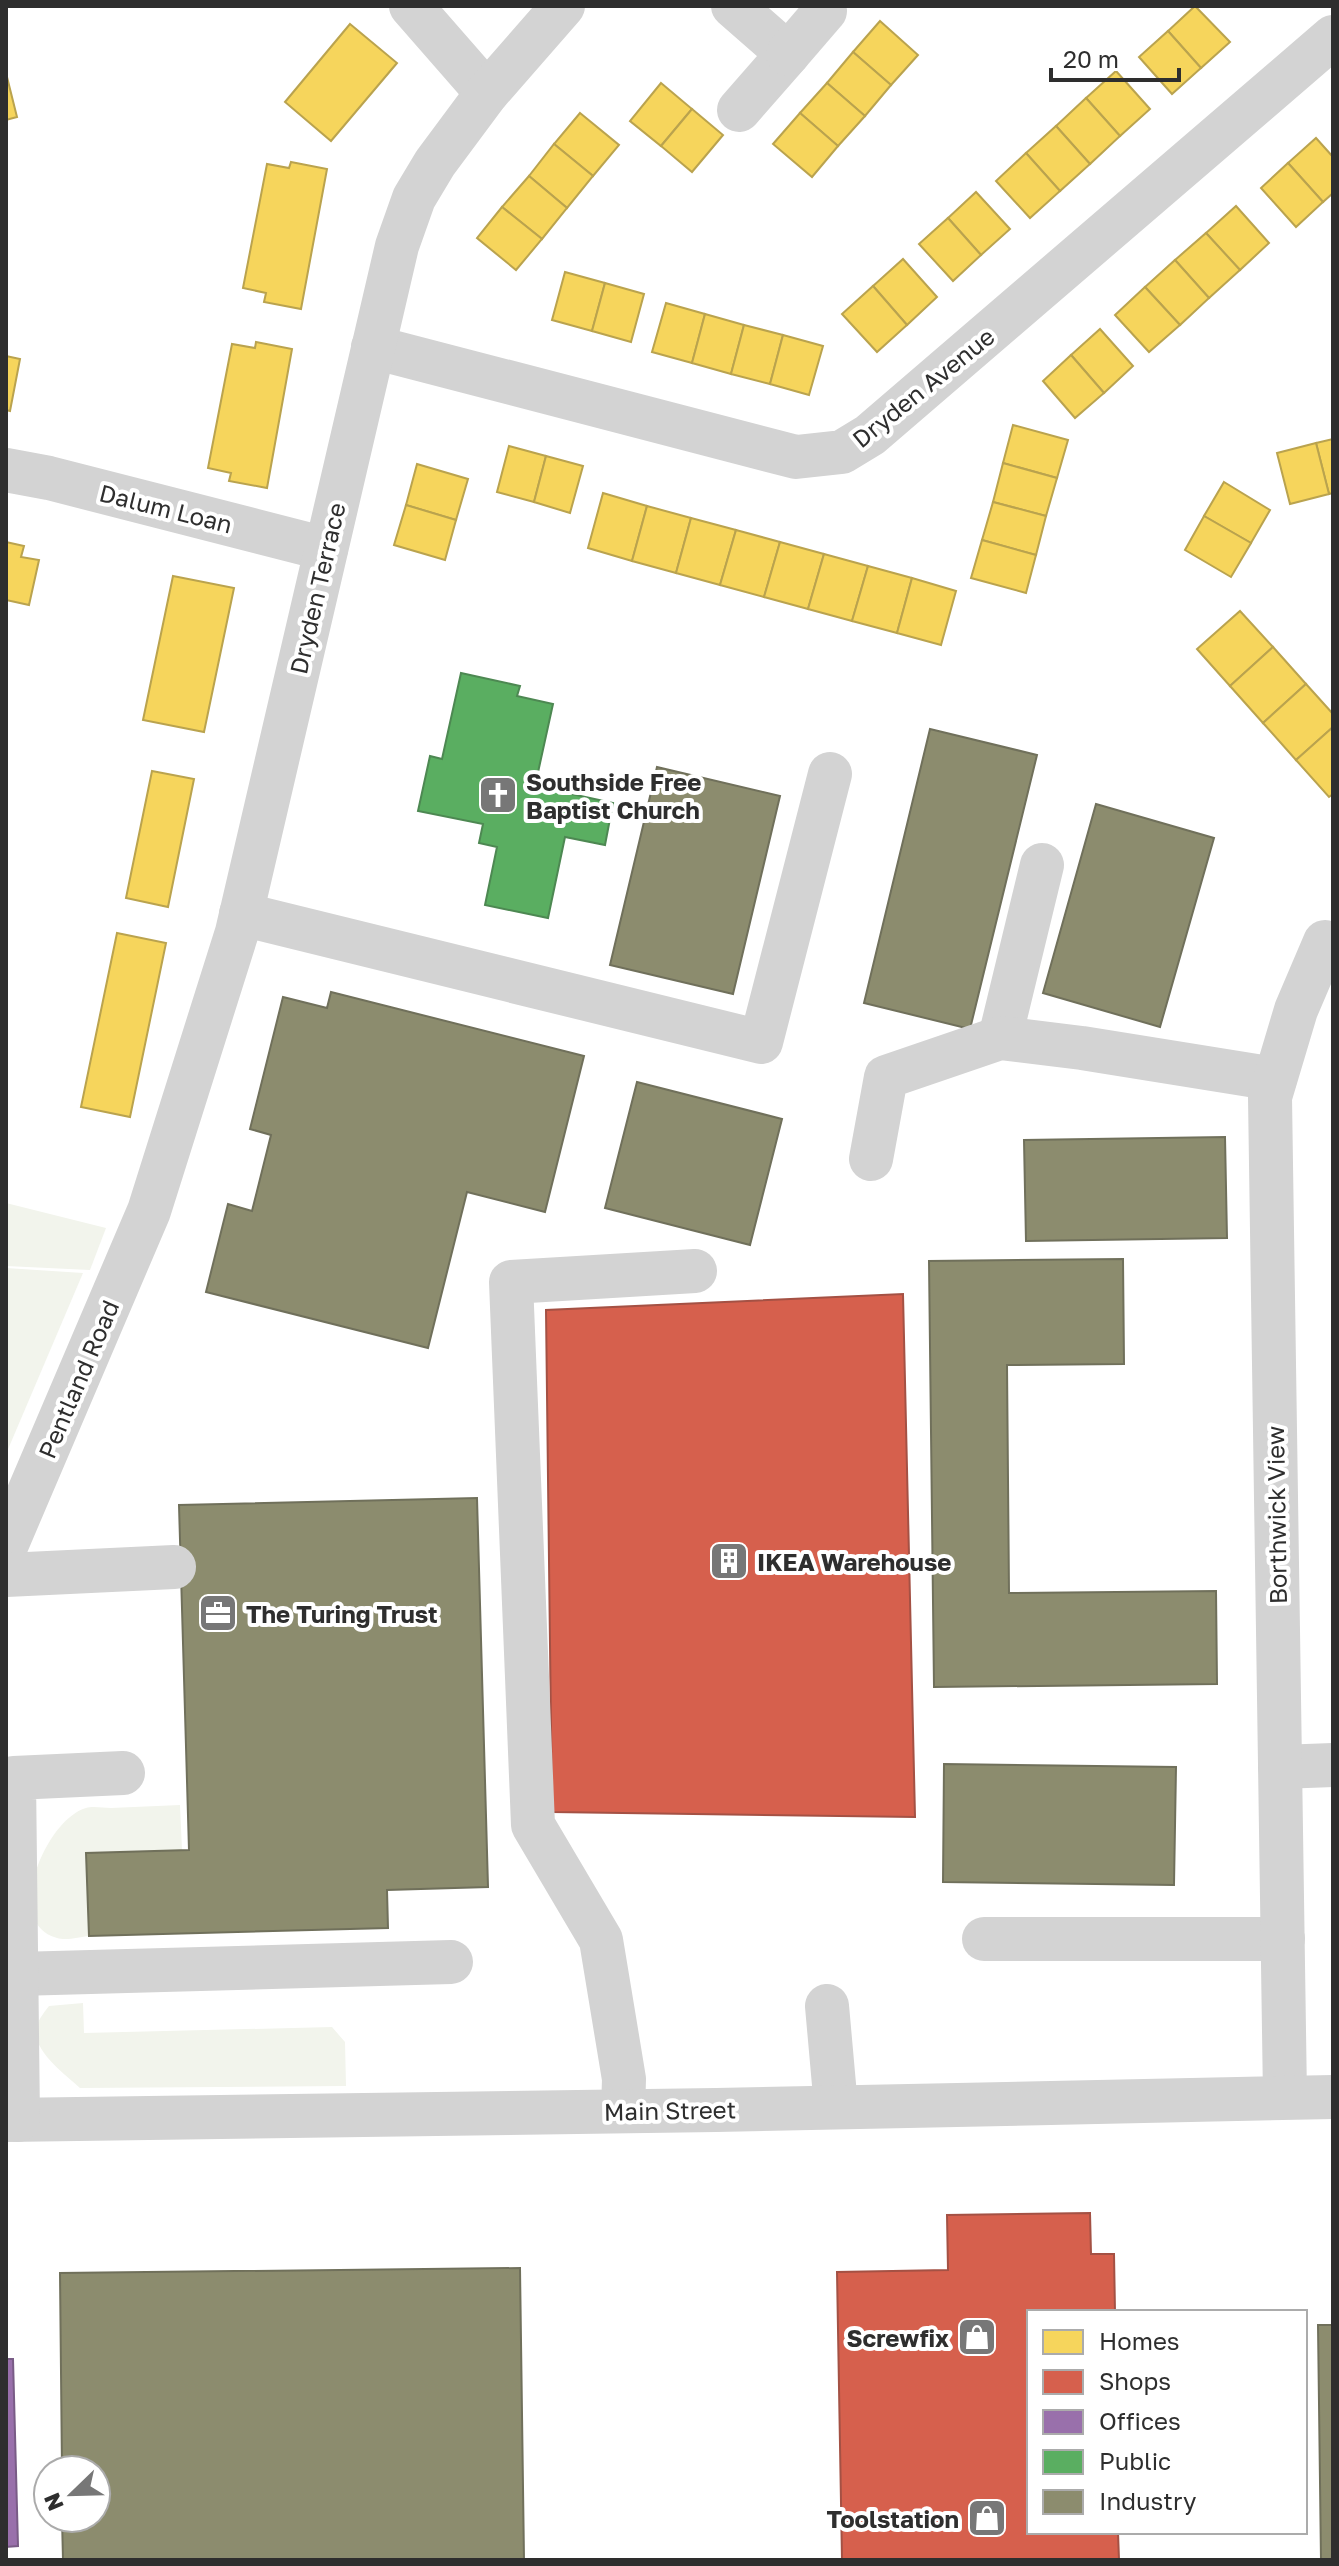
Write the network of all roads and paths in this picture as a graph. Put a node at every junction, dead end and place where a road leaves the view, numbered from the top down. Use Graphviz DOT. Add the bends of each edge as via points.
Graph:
graph roads {
  1 [pos="411,6"];
  2 [pos="563,6"];
  3 [pos="733,6"];
  4 [pos="825,11"];
  5 [pos="1333,37"];
  6 [pos="788,54"];
  7 [pos="487,93"];
  8 [pos="739,110"];
  9 [pos="373,347"];
  10 [pos="6,470"];
  11 [pos="326,549"];
  12 [pos="830,774"];
  13 [pos="1042,865"];
  14 [pos="241,914"];
  15 [pos="1325,942"];
  16 [pos="1000,1038"];
  17 [pos="1275,1079"];
  18 [pos="871,1159"];
  19 [pos="149,1211"];
  20 [pos="695,1271"];
  21 [pos="6,1546"];
  22 [pos="174,1567"];
  23 [pos="6,1575"];
  24 [pos="1333,1765"];
  25 [pos="1280,1767"];
  26 [pos="123,1773"];
  27 [pos="984,1939"];
  28 [pos="1283,1939"];
  29 [pos="451,1962"];
  30 [pos="17,1974"];
  31 [pos="827,2006"];
  32 [pos="1285,2097"];
  33 [pos="1333,2097"];
  34 [pos="836,2107"];
  35 [pos="623,2111"];
  36 [pos="12,2120"];
  1 -- 7 [label="street"];
  2 -- 7 [label="street, Dryden Terrace"];
  3 -- 6 [label="street"];
  4 -- 6 [label="street"];
  5 -- 9 [label="street, Dryden Avenue" via="870,435 842,452 796,457"];
  6 -- 8 [label="street"];
  7 -- 9 [label="street, Dryden Terrace" via="414,198"];
  9 -- 11 [label="street, Dryden Terrace"];
  10 -- 11 [label="street, Dalum Loan"];
  11 -- 14 [label="street, Dryden Terrace"];
  12 -- 14 [label="street" via="761,1042"];
  13 -- 16 [label="street"];
  14 -- 19 [label="street, Dryden Terrace"];
  15 -- 17 [label="street, Borthwick View"];
  16 -- 17 [label="street"];
  16 -- 18 [label="street" via="886,1077"];
  17 -- 25 [label="street, Borthwick View" via="1270,1097"];
  19 -- 21 [label="street, Pentland Road"];
  20 -- 35 [label="street" via="511,1282 533,1825 601,1940 624,2079"];
  22 -- 23 [label="street"];
  24 -- 25 [label="street"];
  25 -- 28 [label="street, Borthwick View"];
  26 -- 30 [label="street" via="14,1778"];
  27 -- 28 [label="street"];
  28 -- 32 [label="street, Borthwick View"];
  29 -- 30 [label="street"];
  30 -- 36 [label="street"];
  31 -- 34 [label="street"];
  32 -- 33 [label="street, Main Street"];
  32 -- 34 [label="street, Main Street"];
  34 -- 35 [label="street, Main Street"];
  35 -- 36 [label="street, Main Street"];
}
